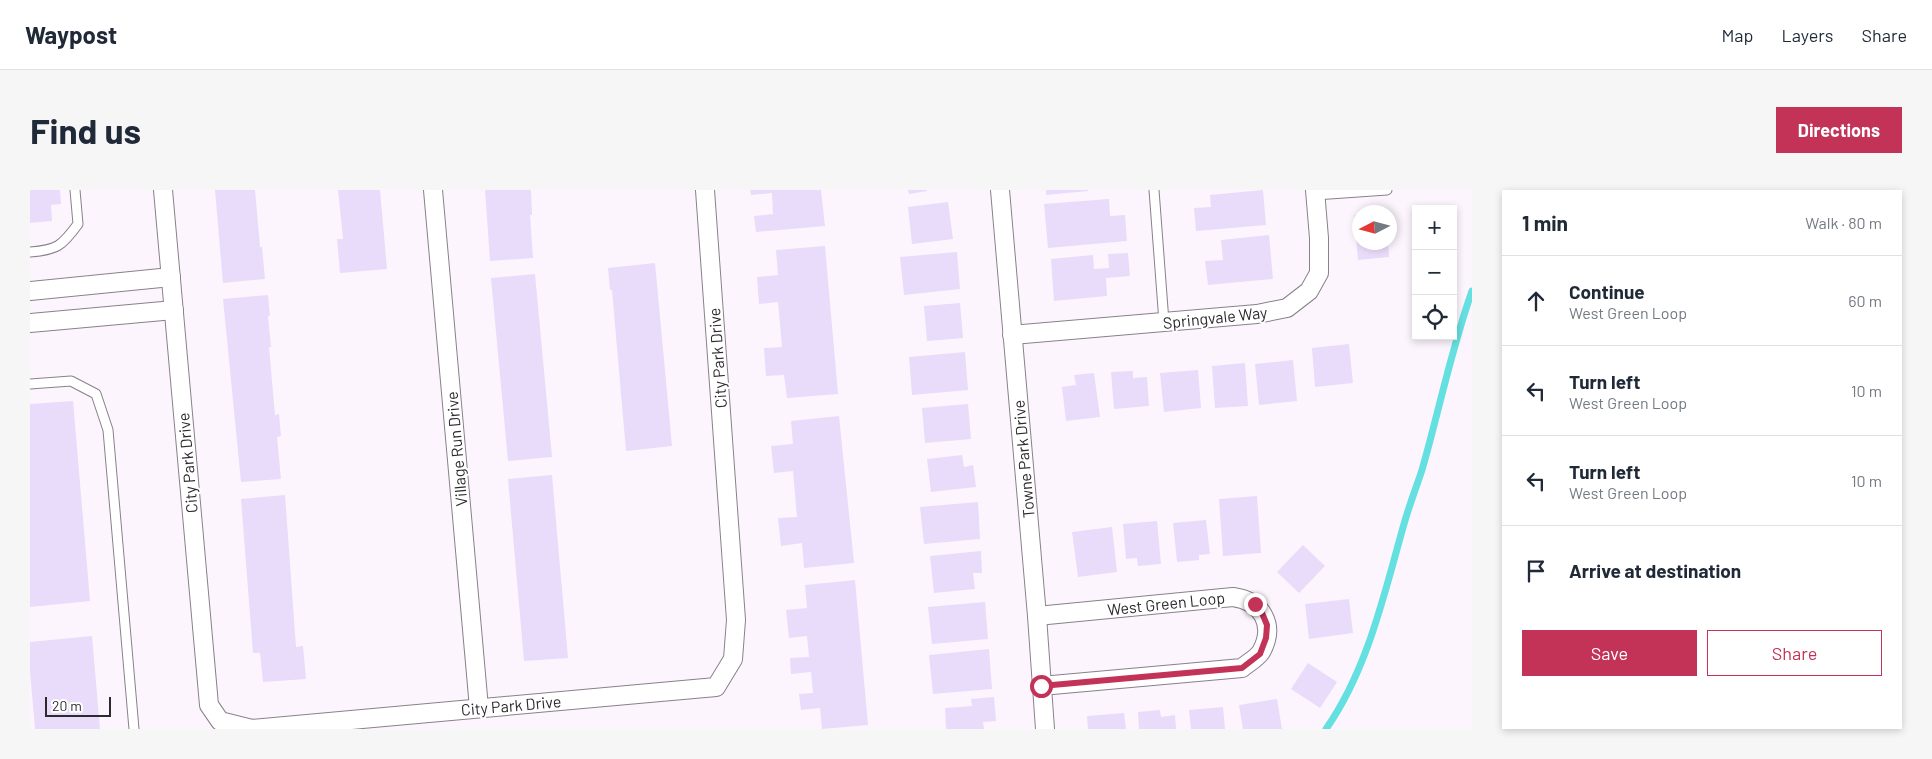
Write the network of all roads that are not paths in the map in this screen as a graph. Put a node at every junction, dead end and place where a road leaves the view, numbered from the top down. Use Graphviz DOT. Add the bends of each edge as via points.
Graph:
graph roads {
  1 [pos="75,190"];
  2 [pos="163,190"];
  3 [pos="433,190"];
  4 [pos="705,190"];
  5 [pos="1000,190"];
  6 [pos="1154,190"];
  7 [pos="1388,190"];
  8 [pos="1315,192"];
  9 [pos="30,252"];
  10 [pos="171,277"];
  11 [pos="30,291"];
  12 [pos="174,310"];
  13 [pos="1164,322"];
  14 [pos="30,323"];
  15 [pos="1012,335"];
  16 [pos="30,384"];
  17 [pos="1037,616"];
  18 [pos="1041,686"];
  19 [pos="479,708"];
  20 [pos="134,729"];
  21 [pos="1045,729"];
  1 -- 9 [label="lane" via="78,224 66,241 49,250"];
  2 -- 10 [label="street, City Park Drive"];
  3 -- 19 [label="street, Village Run Drive"];
  4 -- 19 [label="street, City Park Drive" via="736,620 733,659 716,687"];
  5 -- 15 [label="street, Towne Park Drive"];
  6 -- 13 [label="lane"];
  7 -- 8 [label="lane"];
  8 -- 13 [label="street, Springvale Way" via="1319,274 1309,292 1287,308 1257,314"];
  10 -- 11 [label="street"];
  10 -- 12 [label="street, City Park Drive"];
  12 -- 14 [label="street"];
  12 -- 19 [label="street, City Park Drive" via="209,705 220,721 252,729"];
  13 -- 15 [label="street, Springvale Way"];
  15 -- 17 [label="street, Towne Park Drive"];
  16 -- 20 [label="lane" via="71,381 96,394 108,430"];
  17 -- 18 [label="street, Towne Park Drive"];
  17 -- 18 [label="street, West Green Loop" via="1233,596 1255,604 1267,625 1260,654 1242,668"];
  18 -- 21 [label="street, Towne Park Drive"];
}
